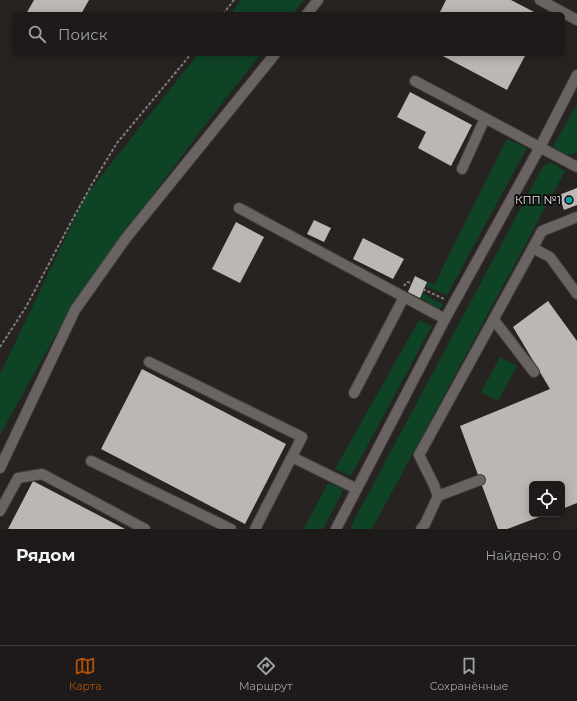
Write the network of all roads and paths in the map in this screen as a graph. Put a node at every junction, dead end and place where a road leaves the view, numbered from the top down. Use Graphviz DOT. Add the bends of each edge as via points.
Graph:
graph roads {
  1 [pos="234,0"];
  2 [pos="318,0"];
  3 [pos="540,0"];
  4 [pos="225,12"];
  5 [pos="309,12"];
  6 [pos="562,12"];
  7 [pos="565,14"];
  8 [pos="577,20"];
  9 [pos="189,56"];
  10 [pos="273,56"];
  11 [pos="577,75"];
  12 [pos="415,81"];
  13 [pos="485,118"];
  14 [pos="540,147"];
  15 [pos="577,167"];
  16 [pos="462,168"];
  17 [pos="239,208"];
  18 [pos="577,217"];
  19 [pos="533,248"];
  20 [pos="424,289"];
  21 [pos="577,294"];
  22 [pos="404,297"];
  23 [pos="446,300"];
  24 [pos="445,319"];
  25 [pos="494,320"];
  26 [pos="0,347"];
  27 [pos="149,362"];
  28 [pos="534,372"];
  29 [pos="354,393"];
  30 [pos="292,457"];
  31 [pos="91,461"];
  32 [pos="0,468"];
  33 [pos="480,480"];
  34 [pos="357,489"];
  35 [pos="438,496"];
  36 [pos="0,511"];
  37 [pos="426,527"];
  38 [pos="145,529"];
  39 [pos="231,529"];
  40 [pos="255,529"];
  41 [pos="336,529"];
  1 -- 4 [label="path"];
  2 -- 5 [label="lane"];
  3 -- 6 [label="lane"];
  7 -- 8 [label="lane"];
  9 -- 26 [label="path" via="117,144 76,212 26,307"];
  10 -- 32 [label="lane" via="126,238 75,310"];
  11 -- 14 [label="lane"];
  12 -- 13 [label="lane"];
  13 -- 14 [label="lane"];
  13 -- 16 [label="lane"];
  14 -- 15 [label="lane"];
  14 -- 24 [label="lane"];
  17 -- 22 [label="lane"];
  18 -- 19 [label="lane" via="542,231"];
  19 -- 21 [label="lane" via="550,257"];
  19 -- 25 [label="lane"];
  20 -- 23 [label="path"];
  22 -- 24 [label="lane"];
  22 -- 29 [label="lane"];
  24 -- 34 [label="lane"];
  25 -- 28 [label="lane"];
  25 -- 35 [label="lane" via="420,455"];
  27 -- 30 [label="lane" via="302,437"];
  30 -- 34 [label="lane"];
  30 -- 40 [label="lane"];
  31 -- 39 [label="lane"];
  33 -- 35 [label="lane"];
  34 -- 41 [label="lane"];
  35 -- 37 [label="lane"];
  36 -- 38 [label="lane" via="18,478 42,474"];
}
